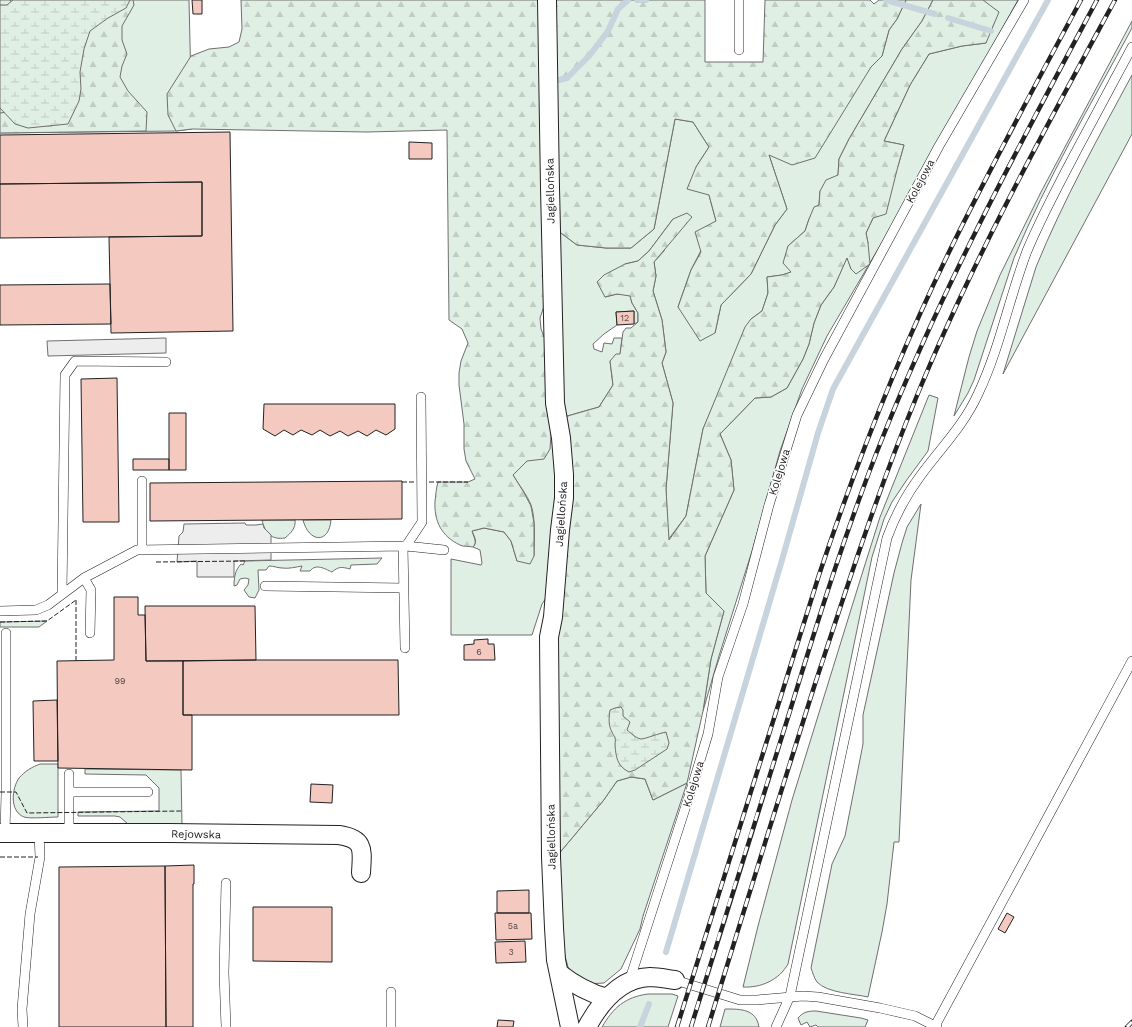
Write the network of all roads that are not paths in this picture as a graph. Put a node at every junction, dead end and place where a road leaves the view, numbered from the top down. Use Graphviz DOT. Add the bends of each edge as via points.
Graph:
graph roads {
  1 [pos="547,0"];
  2 [pos="739,0"];
  3 [pos="1024,0"];
  4 [pos="1132,47"];
  5 [pos="739,50"];
  6 [pos="166,362"];
  7 [pos="420,397"];
  8 [pos="142,481"];
  9 [pos="404,546"];
  10 [pos="142,550"];
  11 [pos="444,550"];
  12 [pos="84,578"];
  13 [pos="265,586"];
  14 [pos="404,588"];
  15 [pos="62,594"];
  16 [pos="0,611"];
  17 [pos="6,633"];
  18 [pos="90,633"];
  19 [pos="405,648"];
  20 [pos="1132,661"];
  21 [pos="69,774"];
  22 [pos="69,792"];
  23 [pos="148,792"];
  24 [pos="2,833"];
  25 [pos="39,833"];
  26 [pos="68,833"];
  27 [pos="361,873"];
  28 [pos="226,883"];
  29 [pos="559,973"];
  30 [pos="675,980"];
  31 [pos="629,982"];
  32 [pos="391,992"];
  33 [pos="790,996"];
  34 [pos="607,998"];
  35 [pos="23,1027"];
  36 [pos="226,1027"];
  37 [pos="392,1027"];
  38 [pos="570,1027"];
  39 [pos="587,1027"];
  40 [pos="776,1027"];
  41 [pos="936,1027"];
  1 -- 29 [label="street, Jagiellońska" via="555,403 564,475 553,617 549,637 551,857 556,960"];
  2 -- 5 [label="lane"];
  3 -- 31 [label="lane, Kolejowa" via="939,146 824,359 797,415 769,505 743,604 718,677 705,742"];
  4 -- 33 [label="lane" via="1035,233 1020,271 990,366 972,407 910,491 886,538"];
  6 -- 15 [label="lane" via="76,361 65,375"];
  7 -- 9 [label="lane" via="422,522"];
  8 -- 10 [label="lane"];
  9 -- 10 [label="lane"];
  9 -- 11 [label="lane"];
  9 -- 14 [label="lane"];
  10 -- 12 [label="lane" via="132,552"];
  12 -- 15 [label="lane"];
  12 -- 18 [label="lane" via="90,590"];
  13 -- 14 [label="lane"];
  14 -- 19 [label="lane"];
  15 -- 16 [label="lane" via="48,606 36,610"];
  17 -- 24 [label="lane" via="6,792"];
  20 -- 41 [label="lane"];
  21 -- 22 [label="lane"];
  22 -- 23 [label="lane"];
  22 -- 26 [label="lane"];
  24 -- 25 [label="street, Rejowska"];
  25 -- 26 [label="street, Rejowska"];
  25 -- 35 [label="lane" via="40,857 30,914 22,1009"];
  26 -- 27 [label="street, Rejowska" via="349,836 356,840 362,852"];
  28 -- 36 [label="lane"];
  29 -- 34 [label="street" via="573,983"];
  29 -- 38 [label="street, Jagiellońska"];
  30 -- 31 [label="street" via="651,977"];
  30 -- 33 [label="lane" via="740,1000"];
  31 -- 34 [label="street"];
  32 -- 37 [label="lane"];
  33 -- 40 [label="lane"];
  33 -- 41 [label="lane" via="818,997 880,1008 915,1016"];
  34 -- 39 [label="street"];
}
